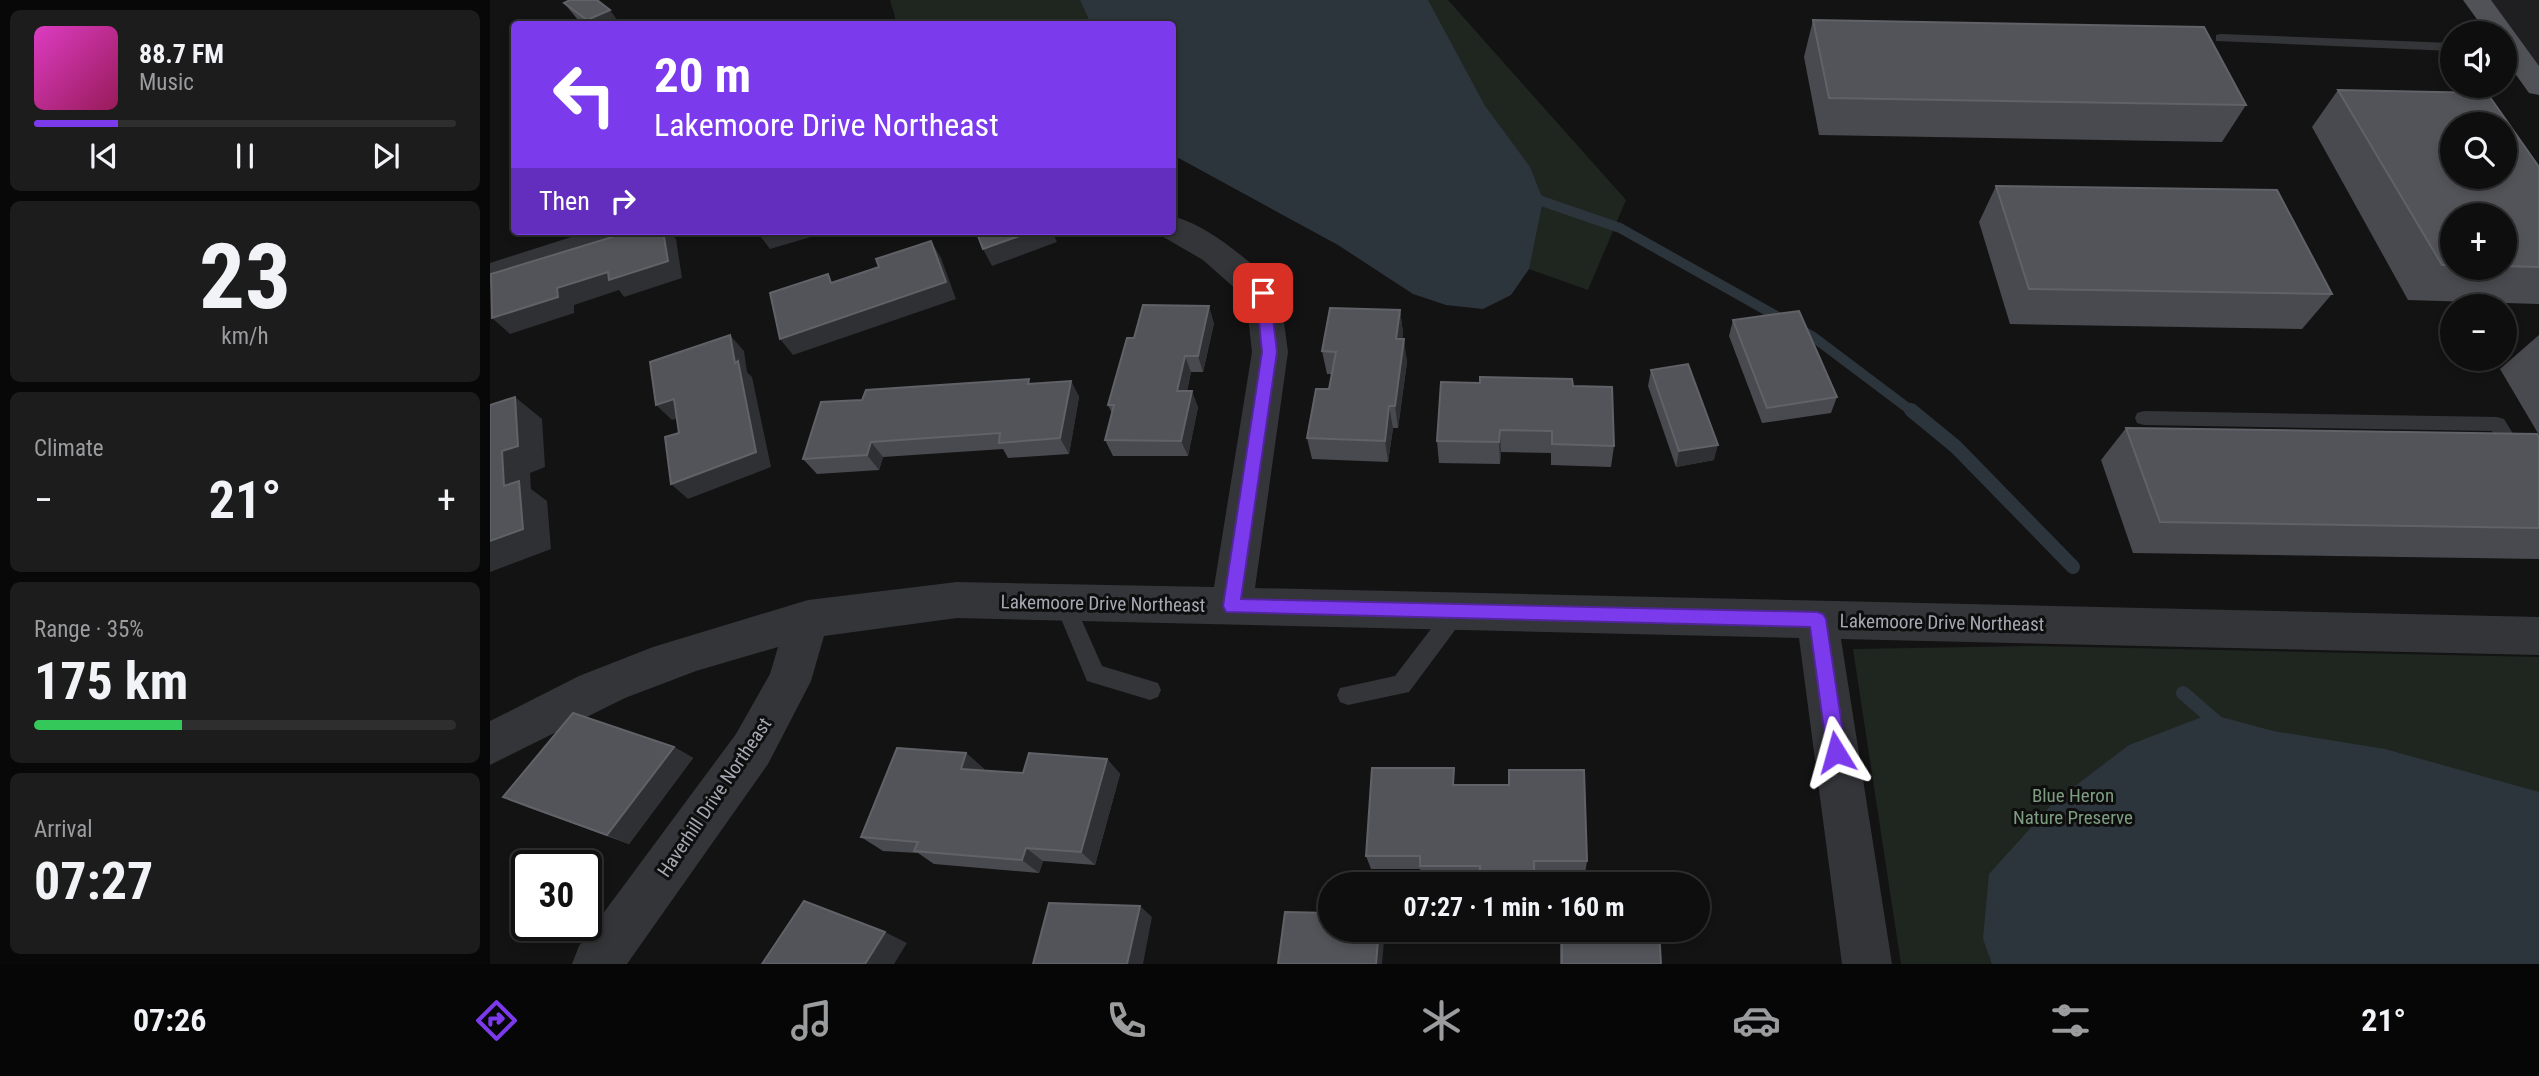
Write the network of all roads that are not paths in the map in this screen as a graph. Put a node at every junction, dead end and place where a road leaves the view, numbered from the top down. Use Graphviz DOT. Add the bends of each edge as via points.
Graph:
graph roads {
  1 [pos="2477,0"];
  2 [pos="2492,21"];
  3 [pos="2221,38"];
  4 [pos="2440,47"];
  5 [pos="2517,57"];
  6 [pos="2539,86"];
  7 [pos="1176,229"];
  8 [pos="615,235"];
  9 [pos="490,275"];
  10 [pos="2144,418"];
  11 [pos="2539,494"];
  12 [pos="1064,603"];
  13 [pos="1232,606"];
  14 [pos="1457,611"];
  15 [pos="808,619"];
  16 [pos="1817,619"];
  17 [pos="2539,636"];
  18 [pos="1150,690"];
  19 [pos="1348,695"];
  20 [pos="490,744"];
  21 [pos="597,964"];
  22 [pos="1867,964"];
  1 -- 2 [label="main road"];
  3 -- 4 [label="lane"];
  5 -- 6 [label="main road"];
  7 -- 13 [label="street" via="1215,253 1263,293 1270,352"];
  8 -- 9 [label="street"];
  10 -- 11 [label="lane" via="2497,424"];
  12 -- 13 [label="street, Lakemoore Drive Northeast"];
  12 -- 15 [label="street, Lakemoore Drive Northeast" via="957,600"];
  12 -- 18 [label="lane" via="1095,674"];
  13 -- 14 [label="street, Lakemoore Drive Northeast"];
  14 -- 16 [label="street, Lakemoore Drive Northeast"];
  14 -- 19 [label="lane" via="1401,685"];
  15 -- 20 [label="street, Lakemoore Drive Northeast" via="710,646 607,685"];
  15 -- 21 [label="street, Haverhill Drive Northeast" via="789,681 752,748"];
  16 -- 17 [label="street, Lakemoore Drive Northeast"];
  16 -- 22 [label="street"];
}
